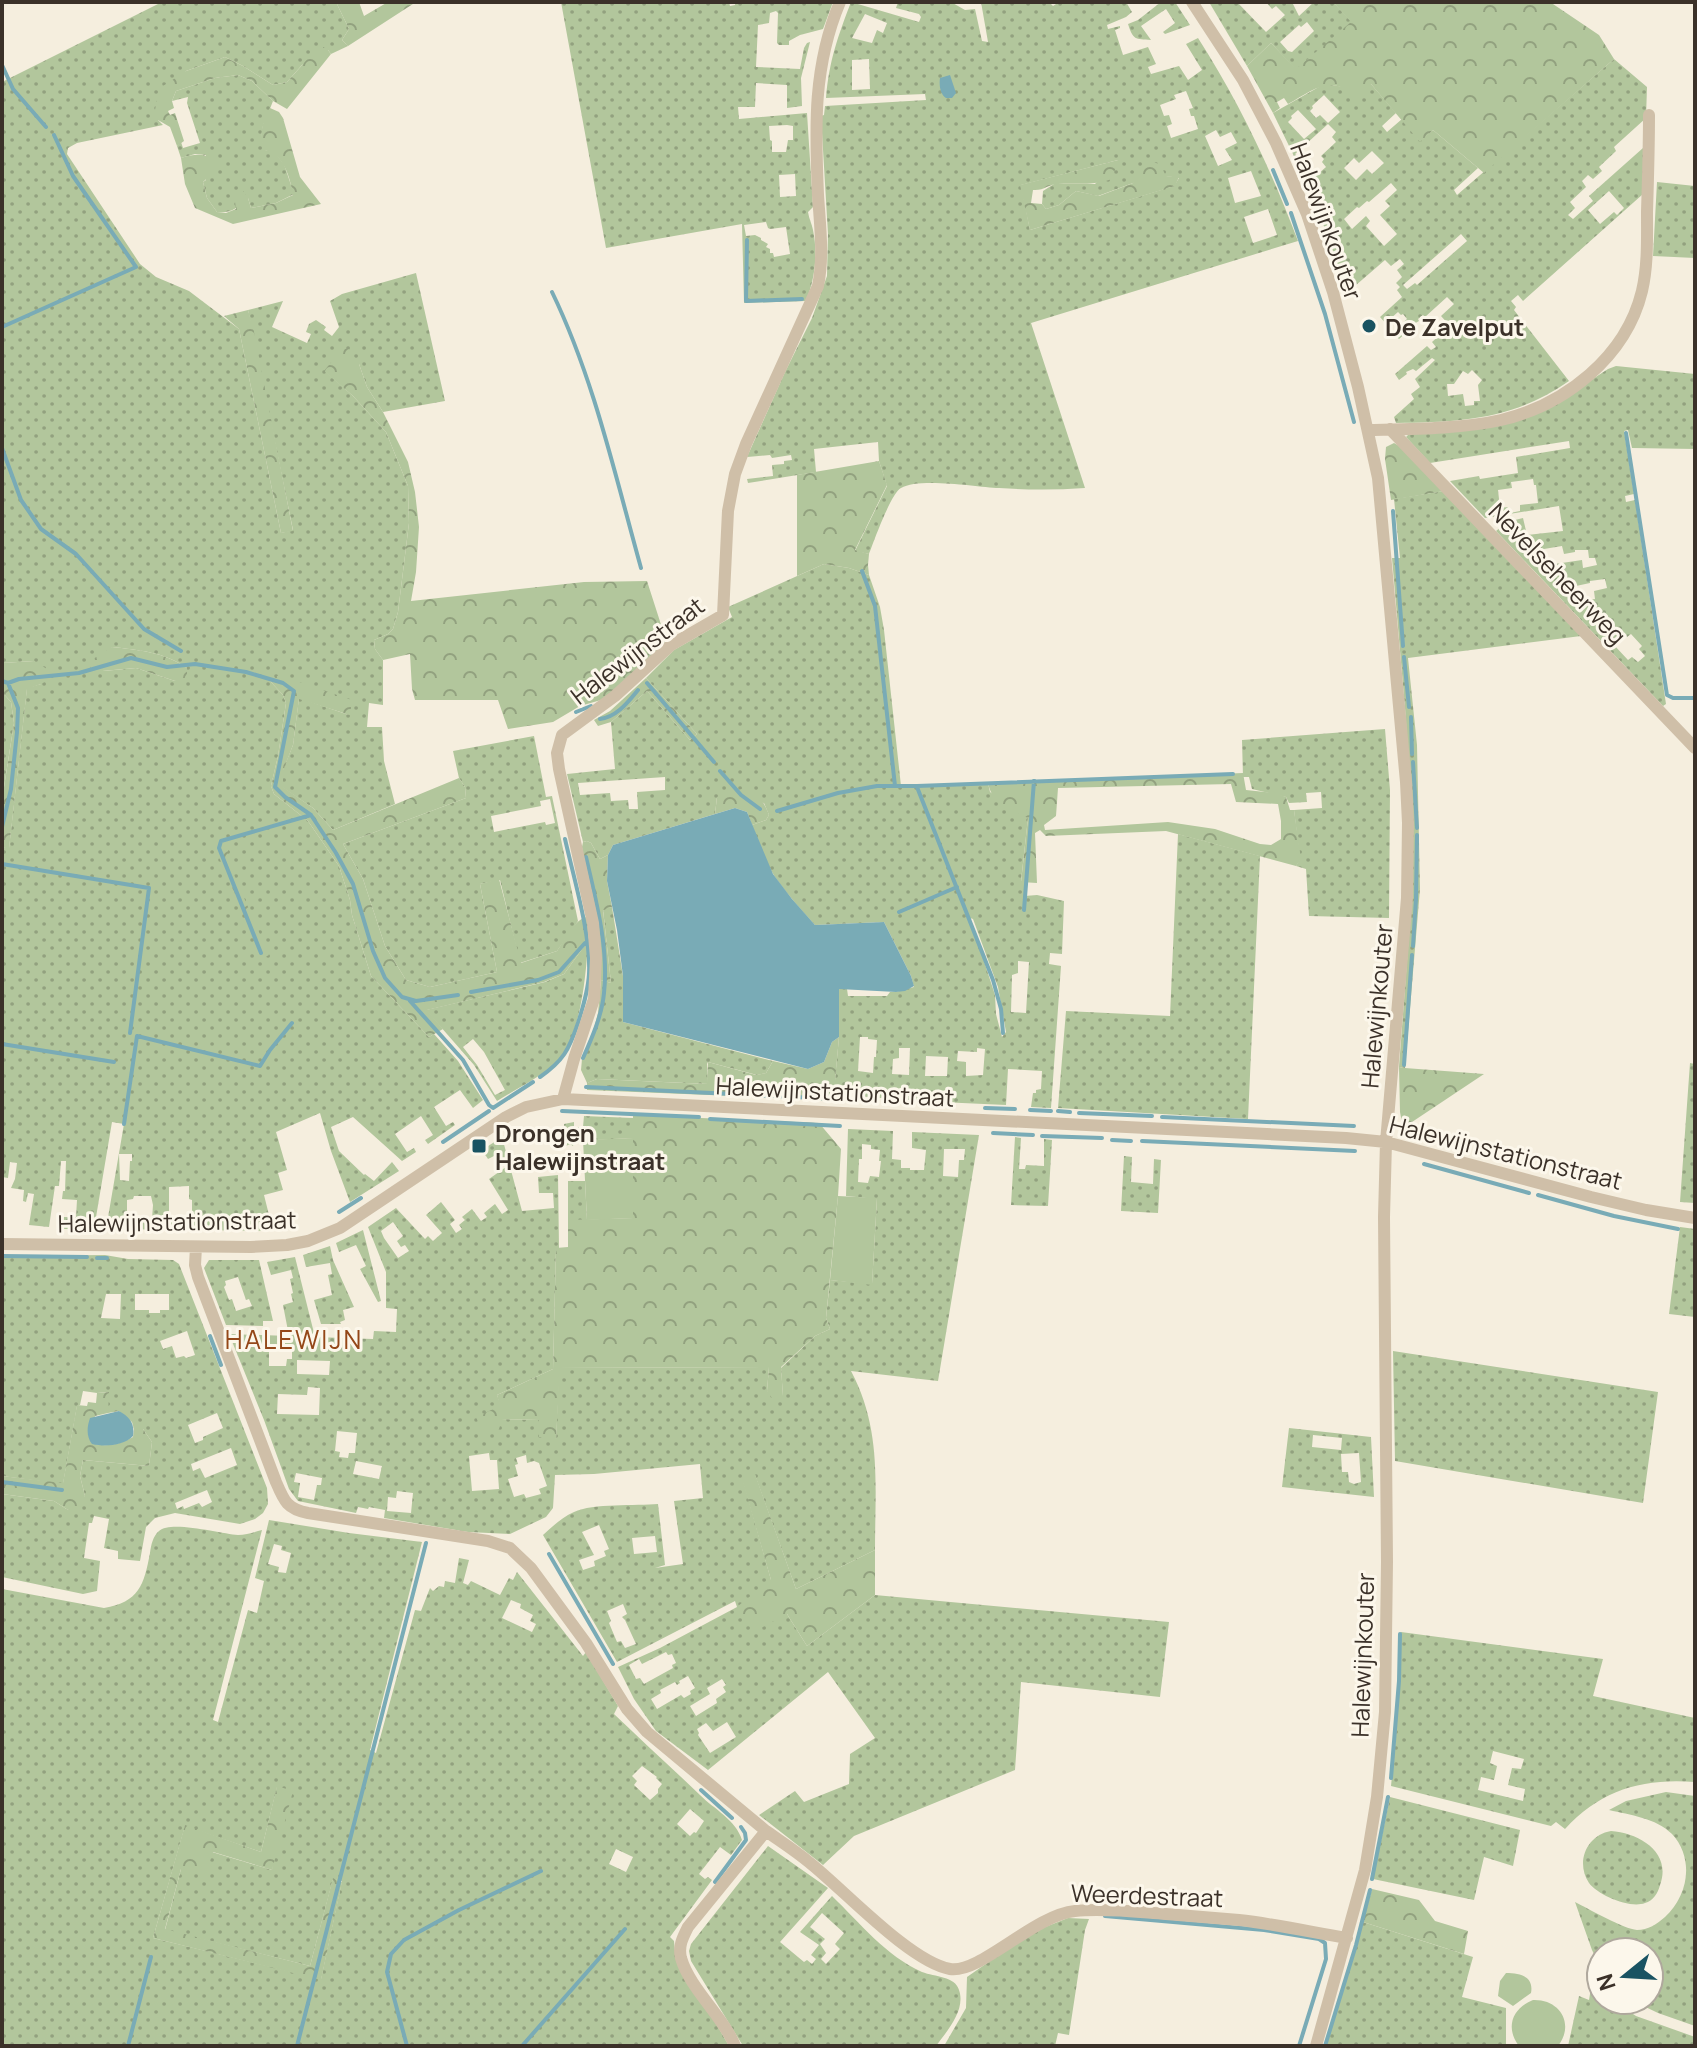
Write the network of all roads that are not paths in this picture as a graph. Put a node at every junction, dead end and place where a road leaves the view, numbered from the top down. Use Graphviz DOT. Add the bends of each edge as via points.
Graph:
graph roads {
  1 [pos="840,2"];
  2 [pos="1192,2"];
  3 [pos="1649,115"];
  4 [pos="1390,429"];
  5 [pos="1368,430"];
  6 [pos="1695,748"];
  7 [pos="563,1099"];
  8 [pos="1386,1142"];
  9 [pos="1695,1218"];
  10 [pos="2,1244"];
  11 [pos="196,1247"];
  12 [pos="766,1831"];
  13 [pos="1347,1938"];
  14 [pos="735,2046"];
  15 [pos="1316,2046"];
  1 -- 7 [label="street, Halewijnstraat" via="825,44 816,97 822,265 818,286 735,474 723,615 671,645 571,727 559,743 559,769 596,958 594,999"];
  2 -- 5 [label="street, Halewijnkouter" via="1243,80 1307,214"];
  3 -- 4 [label="street" via="1646,268 1636,310 1616,348 1577,383 1529,411 1489,422"];
  4 -- 5 [label="street"];
  4 -- 6 [label="street, Nevelseheerweg"];
  5 -- 8 [label="street, Halewijnkouter" via="1388,569 1408,823 1407,898"];
  7 -- 8 [label="street, Halewijnstationstraat"];
  7 -- 11 [label="street, Halewijnstationstraat" via="506,1117 323,1236 287,1245"];
  8 -- 9 [label="street, Halewijnstationstraat"];
  8 -- 13 [label="street, Halewijnkouter" via="1385,1712 1365,1870"];
  10 -- 11 [label="street, Halewijnstationstraat"];
  11 -- 12 [label="street" via="198,1277 289,1506 510,1548 531,1568 647,1732"];
  12 -- 13 [label="street, Weerdestraat" via="912,1949 951,1969 988,1956 1046,1919 1076,1911 1240,1920"];
  12 -- 14 [label="street" via="688,1927 680,1947 691,1978"];
  13 -- 15 [label="street, Halewijnkouter"];
}
